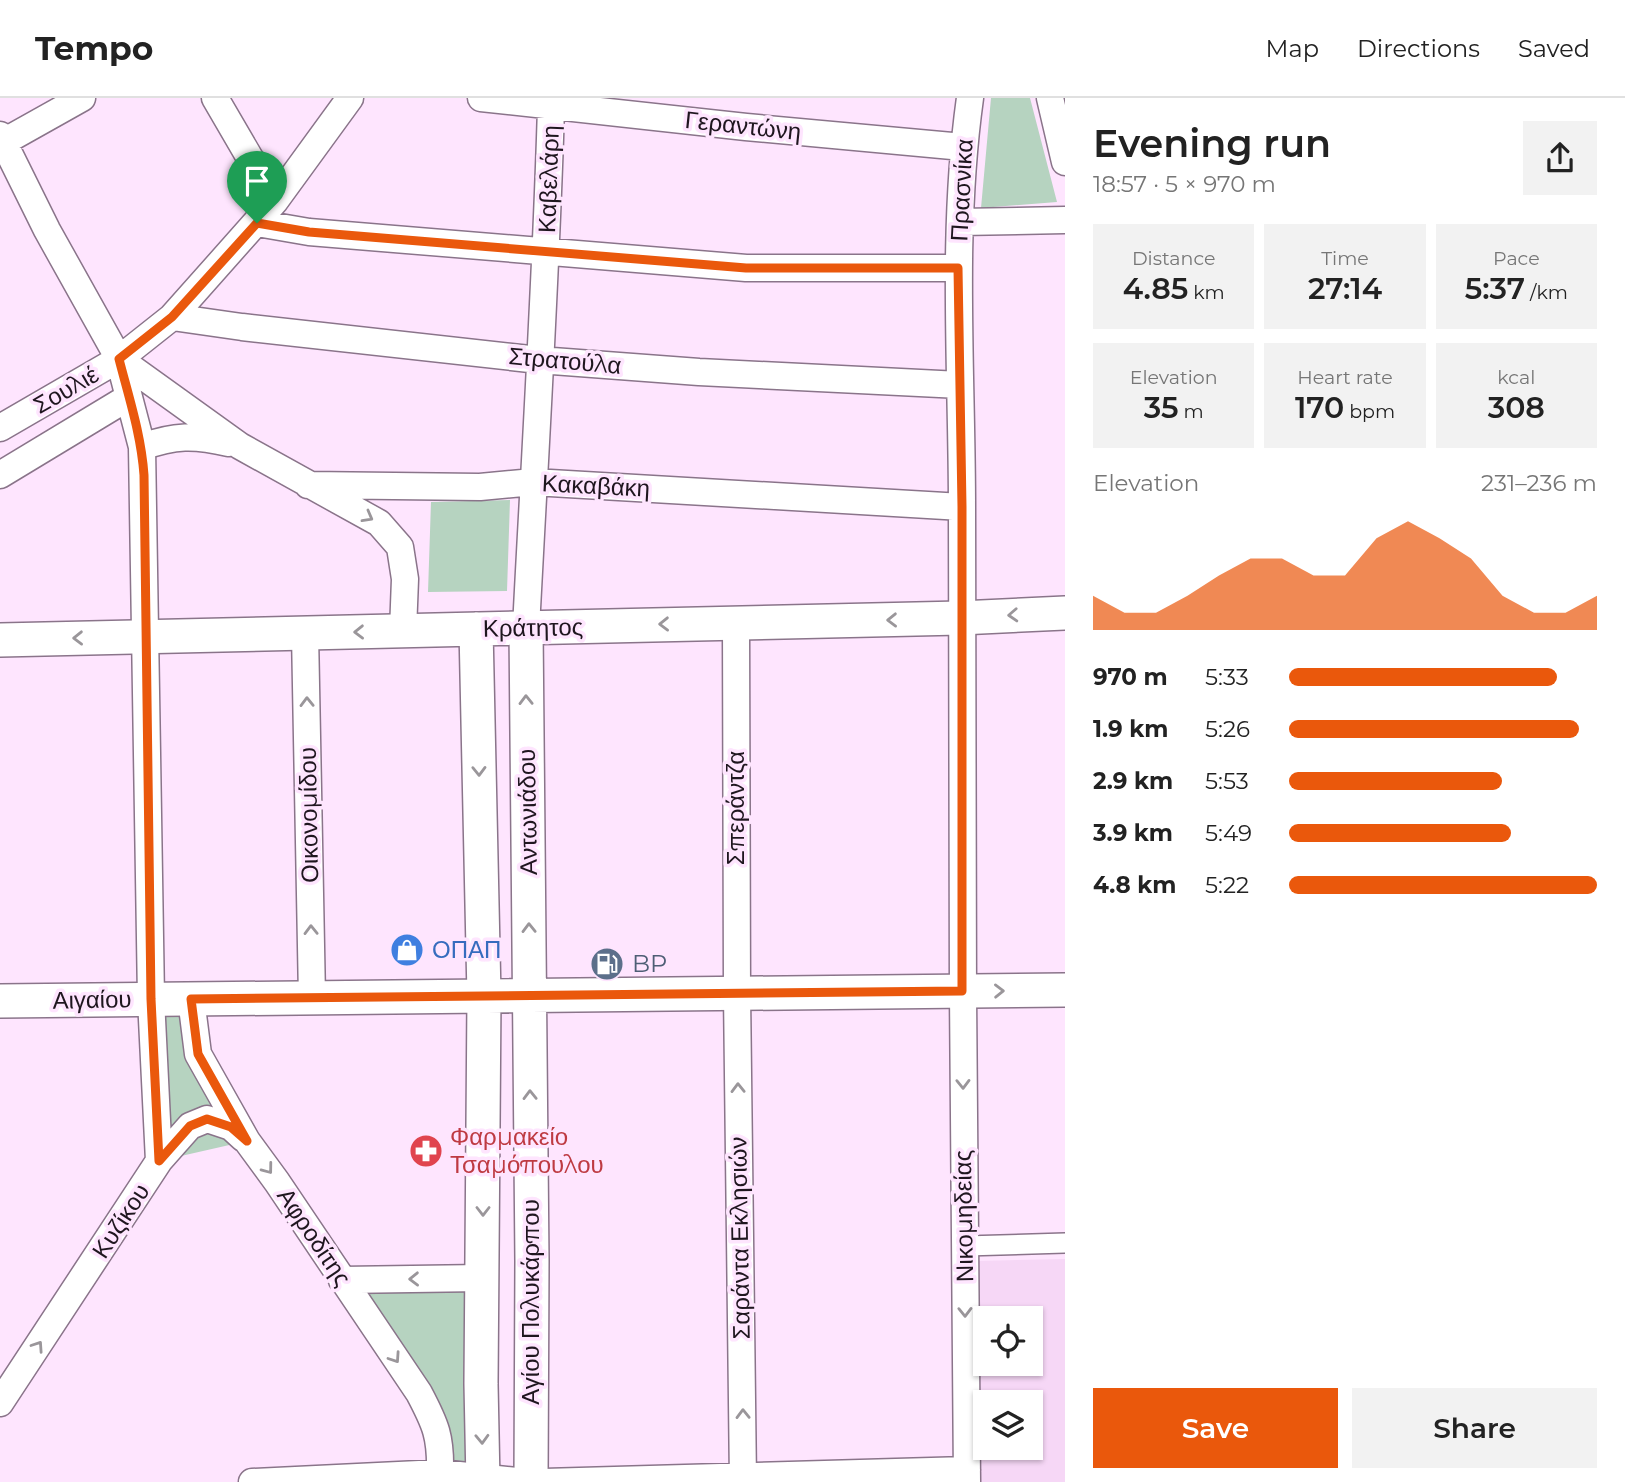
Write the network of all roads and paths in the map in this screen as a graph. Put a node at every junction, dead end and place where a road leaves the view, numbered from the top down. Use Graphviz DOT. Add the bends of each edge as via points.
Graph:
graph roads {
  1 [pos="82,98"];
  2 [pos="215,98"];
  3 [pos="350,98"];
  4 [pos="481,98"];
  5 [pos="970,98"];
  6 [pos="1055,100"];
  7 [pos="551,107"];
  8 [pos="1,141"];
  9 [pos="963,146"];
  10 [pos="1065,162"];
  11 [pos="275,201"];
  12 [pos="1065,220"];
  13 [pos="960,222"];
  14 [pos="257,223"];
  15 [pos="547,253"];
  16 [pos="958,268"];
  17 [pos="172,317"];
  18 [pos="119,359"];
  19 [pos="539,360"];
  20 [pos="960,385"];
  21 [pos="129,397"];
  22 [pos="0,428"];
  23 [pos="240,446"];
  24 [pos="142,447"];
  25 [pos="0,475"];
  26 [pos="533,482"];
  27 [pos="308,485"];
  28 [pos="962,507"];
  29 [pos="1065,612"];
  30 [pos="960,618"];
  31 [pos="736,623"];
  32 [pos="526,628"];
  33 [pos="476,629"];
  34 [pos="403,631"];
  35 [pos="305,633"];
  36 [pos="146,637"];
  37 [pos="0,640"];
  38 [pos="1065,990"];
  39 [pos="962,991"];
  40 [pos="737,993"];
  41 [pos="484,996"];
  42 [pos="529,996"];
  43 [pos="312,998"];
  44 [pos="151,999"];
  45 [pos="191,999"];
  46 [pos="0,1001"];
  47 [pos="247,1141"];
  48 [pos="159,1161"];
  49 [pos="1065,1243"];
  50 [pos="965,1246"];
  51 [pos="482,1278"];
  52 [pos="342,1280"];
  53 [pos="0,1403"];
  54 [pos="440,1474"];
  55 [pos="967,1476"];
  56 [pos="743,1479"];
  57 [pos="484,1480"];
  58 [pos="252,1482"];
  59 [pos="270,1482"];
  60 [pos="529,1482"];
  61 [pos="544,1482"];
  1 -- 8 [label="street"];
  2 -- 11 [label="street"];
  3 -- 11 [label="street, Σουλιέ"];
  4 -- 7 [label="street, Γεραντώνη"];
  5 -- 9 [label="street, Πρασνίκα"];
  6 -- 10 [label="street"];
  7 -- 9 [label="street, Γεραντώνη"];
  7 -- 15 [label="street, Καβελάρη"];
  8 -- 18 [label="street"];
  9 -- 13 [label="street, Πρασνίκα"];
  11 -- 14 [label="street, Σουλιέ"];
  12 -- 13 [label="street"];
  13 -- 16 [label="street, Πρασνίκα"];
  14 -- 15 [label="street" via="309,232"];
  14 -- 17 [label="street, Σουλιέ"];
  15 -- 16 [label="street" via="746,268"];
  15 -- 19 [label="street, Καβελάρη"];
  16 -- 20 [label="street, Πρασνίκα"];
  17 -- 18 [label="street, Σουλιέ"];
  17 -- 19 [label="street, Στρατούλα"];
  18 -- 21 [label="street, Κυζίκου"];
  18 -- 22 [label="street, Σουλιέ"];
  18 -- 23 [label="street, Κακαβάκη"];
  19 -- 20 [label="street, Στρατούλα"];
  19 -- 26 [label="street, Καβελάρη"];
  20 -- 28 [label="street, Πρασνίκα"];
  21 -- 24 [label="street, Κυζίκου"];
  21 -- 25 [label="street, Σουλιέ"];
  23 -- 24 [label="street, Κακαβάκη" via="201,436 163,439"];
  23 -- 27 [label="street, Κακαβάκη"];
  24 -- 36 [label="street, Κυζίκου"];
  26 -- 27 [label="street, Κακαβάκη" via="480,487"];
  26 -- 28 [label="street, Κακαβάκη"];
  26 -- 32 [label="street, Καβελάρη"];
  27 -- 34 [label="street, one-way" via="380,523 400,547 405,579"];
  28 -- 30 [label="street, Πρασνίκα"];
  29 -- 30 [label="street, Κράτητος, one-way"];
  30 -- 31 [label="street, Κράτητος, one-way"];
  30 -- 39 [label="street, Νικομηδείας"];
  31 -- 32 [label="street, Κράτητος, one-way"];
  31 -- 40 [label="street, Σπεράντζα"];
  32 -- 33 [label="street, Κράτητος"];
  42 -- 32 [label="street, Αντωνιάδου, one-way"];
  33 -- 34 [label="street, Κράτητος"];
  33 -- 41 [label="street, Αντωνιάδου, one-way"];
  34 -- 35 [label="street, Κράτητος, one-way"];
  35 -- 36 [label="street, Κράτητος"];
  43 -- 35 [label="street, Οικονομίδου, one-way"];
  36 -- 37 [label="street, Κράτητος, one-way"];
  36 -- 44 [label="street, Κυζίκου"];
  39 -- 38 [label="street, Αιγαίου, one-way"];
  39 -- 40 [label="street, Αιγαίου"];
  39 -- 50 [label="street, Νικομηδείας, one-way"];
  40 -- 42 [label="street, Αιγαίου"];
  56 -- 40 [label="street, Σαράντα Εκλησιών, one-way"];
  41 -- 42 [label="street, Αιγαίου"];
  41 -- 43 [label="street, Αιγαίου"];
  41 -- 51 [label="street, Αγίου Πολυκάρπου, one-way"];
  60 -- 42 [label="street, Αγίου Πολυκάρπου, one-way"];
  43 -- 45 [label="street, Αιγαίου"];
  44 -- 45 [label="street, Αιγαίου"];
  44 -- 46 [label="street, Αιγαίου"];
  44 -- 48 [label="street, Κυζίκου"];
  45 -- 47 [label="street, Αφροδίτης" via="198,1054"];
  47 -- 48 [label="street" via="231,1127 207,1119 190,1126"];
  47 -- 52 [label="street, Αφροδίτης, one-way"];
  53 -- 48 [label="street, Κυζίκου, one-way"];
  49 -- 50 [label="street"];
  50 -- 55 [label="street, Νικομηδείας, one-way"];
  51 -- 52 [label="street, one-way"];
  51 -- 57 [label="street, Αγίου Πολυκάρπου, one-way"];
  52 -- 54 [label="street, Αφροδίτης, one-way" via="433,1420 441,1446"];
  54 -- 57 [label="street"];
  54 -- 59 [label="street"];
  55 -- 56 [label="street"];
  56 -- 61 [label="street"];
  57 -- 60 [label="street"];
  58 -- 59 [label="street"];
}
